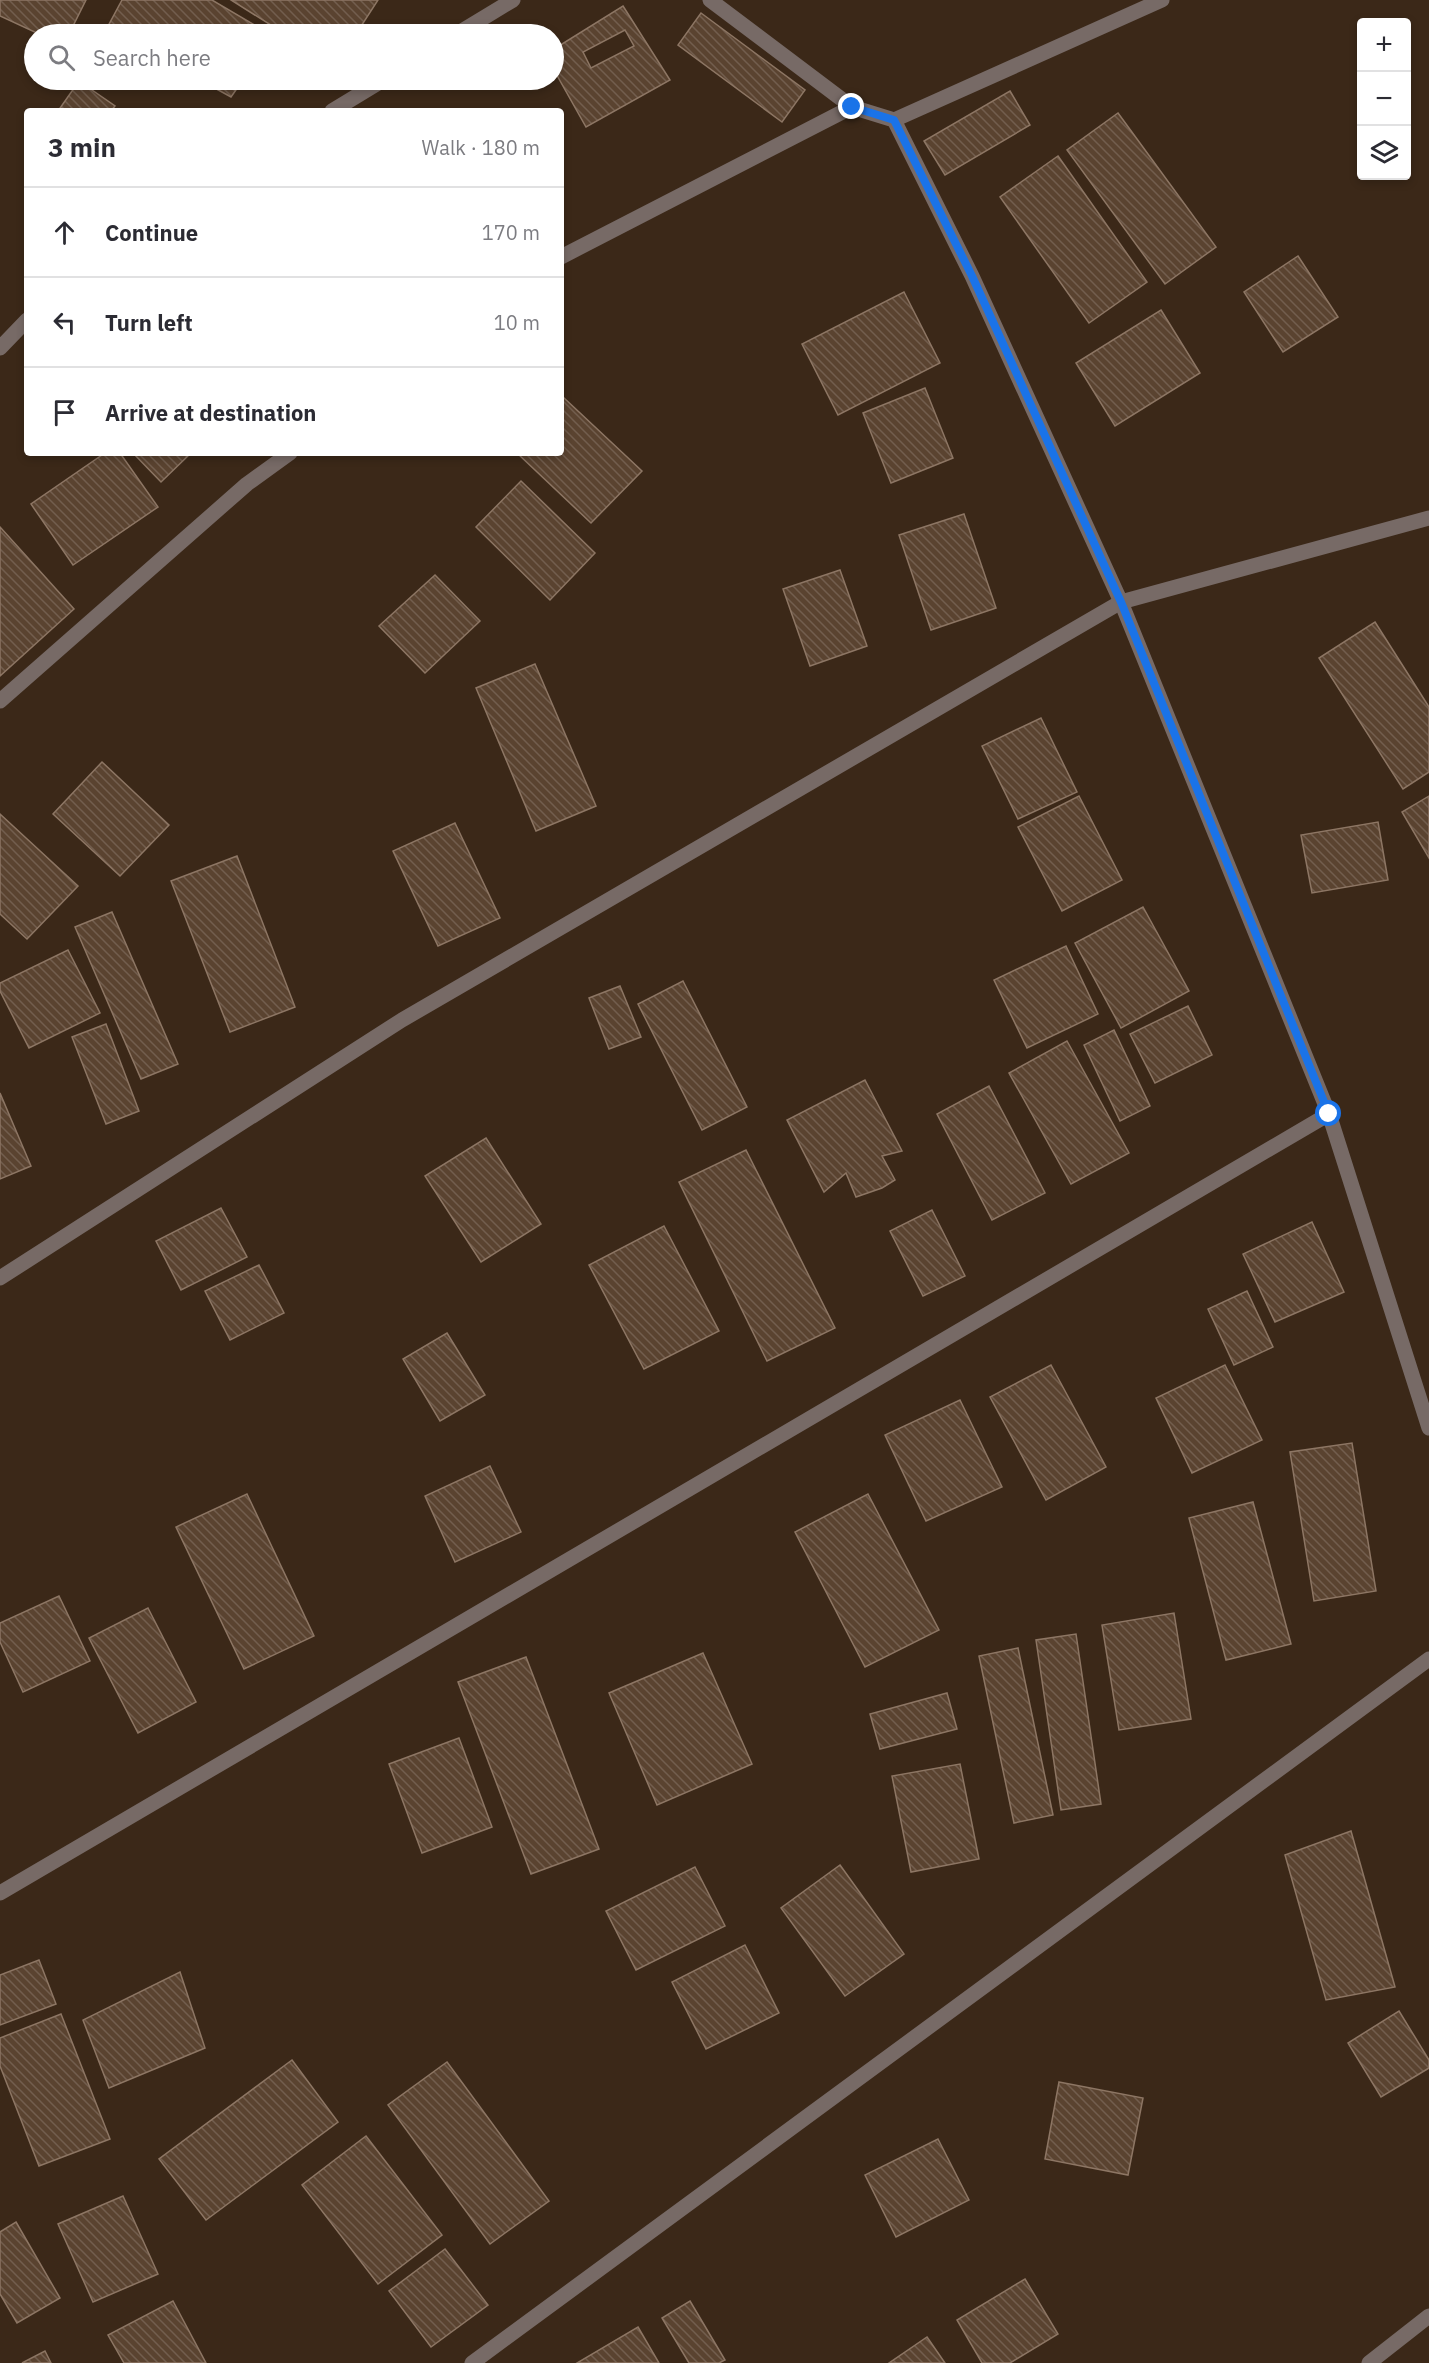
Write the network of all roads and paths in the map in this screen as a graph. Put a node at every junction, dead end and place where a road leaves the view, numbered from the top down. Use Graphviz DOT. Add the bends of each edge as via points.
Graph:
graph roads {
  1 [pos="513,0"];
  2 [pos="710,0"];
  3 [pos="1162,0"];
  4 [pos="473,24"];
  5 [pos="367,90"];
  6 [pos="852,107"];
  7 [pos="337,108"];
  8 [pos="894,120"];
  9 [pos="564,255"];
  10 [pos="24,323"];
  11 [pos="0,348"];
  12 [pos="286,456"];
  13 [pos="1429,518"];
  14 [pos="1121,602"];
  15 [pos="0,701"];
  16 [pos="1329,1114"];
  17 [pos="0,1278"];
  18 [pos="1429,1428"];
  19 [pos="1429,1659"];
  20 [pos="0,1893"];
  21 [pos="1429,2316"];
  22 [pos="472,2363"];
  23 [pos="1369,2363"];
  1 -- 4 [label="street"];
  2 -- 6 [label="street"];
  3 -- 8 [label="street"];
  5 -- 7 [label="street"];
  6 -- 8 [label="street"];
  6 -- 9 [label="street"];
  8 -- 14 [label="street" via="977,287"];
  10 -- 11 [label="street"];
  12 -- 15 [label="street" via="247,484"];
  13 -- 14 [label="street"];
  14 -- 16 [label="street"];
  14 -- 17 [label="street" via="402,1020"];
  16 -- 18 [label="street"];
  16 -- 20 [label="street"];
  19 -- 22 [label="street"];
  21 -- 23 [label="street"];
}
